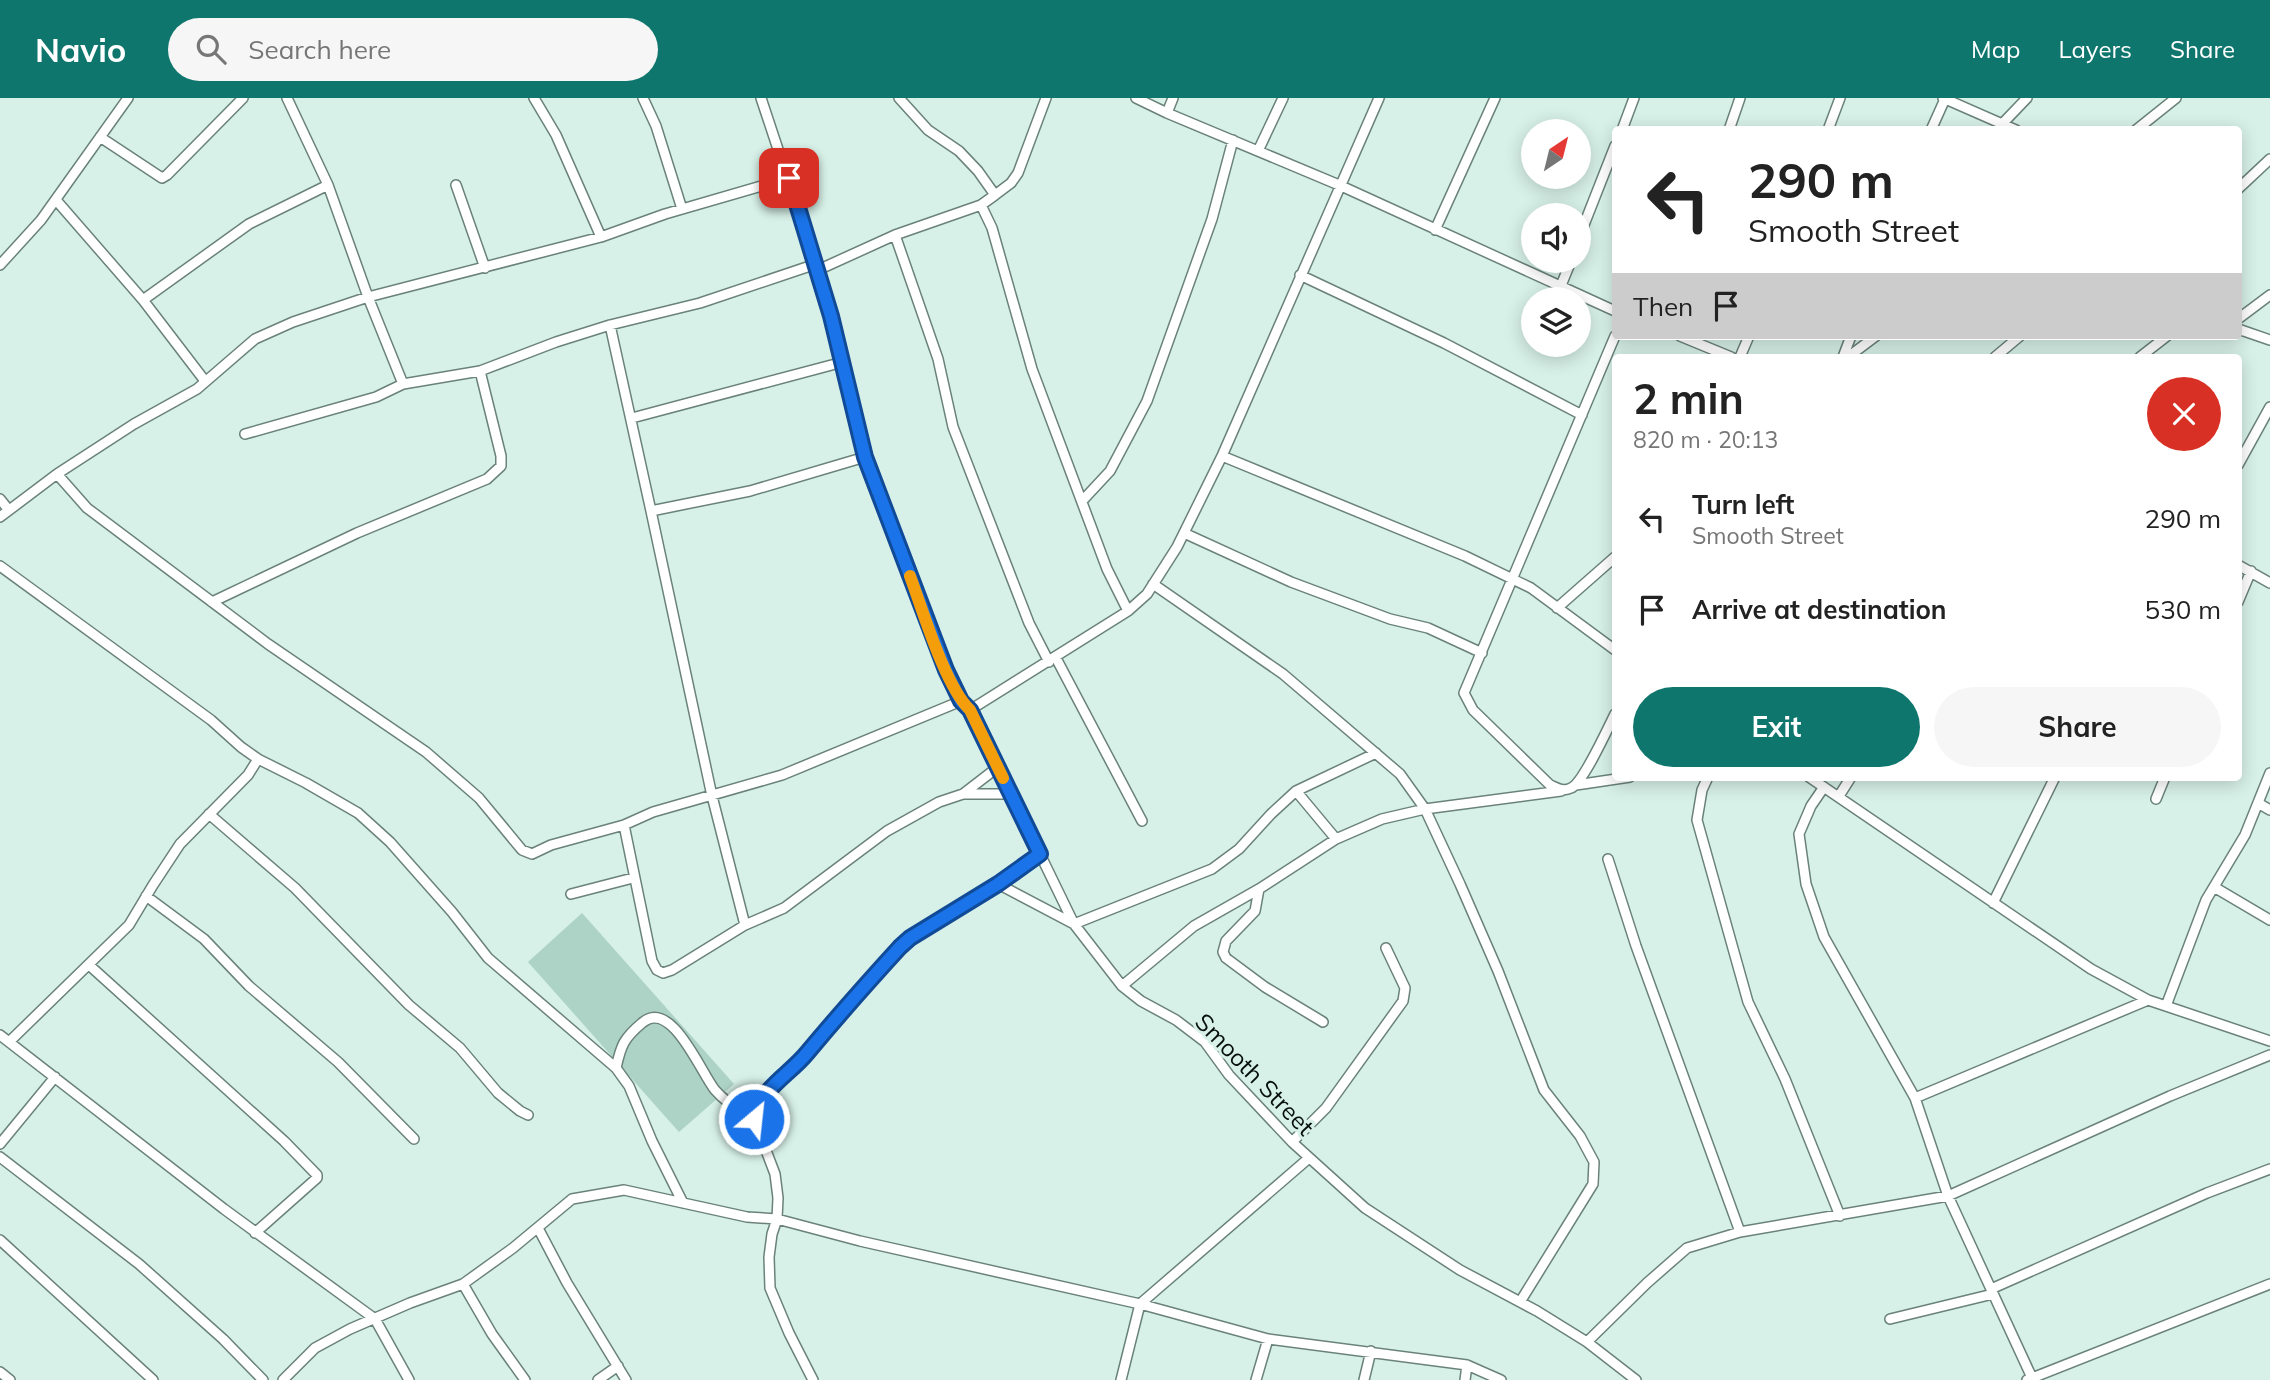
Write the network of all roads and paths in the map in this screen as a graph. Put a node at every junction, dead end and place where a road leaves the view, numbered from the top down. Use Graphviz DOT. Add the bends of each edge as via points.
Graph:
graph roads {
  1 [pos="128,98"];
  2 [pos="243,98"];
  3 [pos="287,98"];
  4 [pos="534,98"];
  5 [pos="643,98"];
  6 [pos="761,98"];
  7 [pos="899,98"];
  8 [pos="1046,98"];
  9 [pos="1136,98"];
  10 [pos="1173,98"];
  11 [pos="1283,98"];
  12 [pos="1379,98"];
  13 [pos="1495,98"];
  14 [pos="1634,98"];
  15 [pos="1740,98"];
  16 [pos="1840,98"];
  17 [pos="1944,98"];
  18 [pos="2027,98"];
  19 [pos="2176,98"];
  20 [pos="1167,113"];
  21 [pos="2003,123"];
  22 [pos="1624,126"];
  23 [pos="1730,126"];
  24 [pos="1830,126"];
  25 [pos="1933,126"];
  26 [pos="2009,126"];
  27 [pos="2141,126"];
  28 [pos="100,136"];
  29 [pos="1233,141"];
  30 [pos="1258,151"];
  31 [pos="1612,154"];
  32 [pos="2270,159"];
  33 [pos="789,178"];
  34 [pos="456,185"];
  35 [pos="1339,185"];
  36 [pos="2242,185"];
  37 [pos="328,186"];
  38 [pos="995,195"];
  39 [pos="56,200"];
  40 [pos="981,205"];
  41 [pos="1591,207"];
  42 [pos="682,209"];
  43 [pos="1436,230"];
  44 [pos="895,235"];
  45 [pos="601,237"];
  46 [pos="0,265"];
  47 [pos="817,267"];
  48 [pos="485,268"];
  49 [pos="1300,275"];
  50 [pos="1558,287"];
  51 [pos="2270,295"];
  52 [pos="368,298"];
  53 [pos="143,300"];
  54 [pos="1591,301"];
  55 [pos="1612,310"];
  56 [pos="2242,316"];
  57 [pos="610,325"];
  58 [pos="2242,330"];
  59 [pos="1613,340"];
  60 [pos="1690,340"];
  61 [pos="1870,340"];
  62 [pos="2015,340"];
  63 [pos="2162,340"];
  64 [pos="2270,340"];
  65 [pos="1724,354"];
  66 [pos="1850,354"];
  67 [pos="1999,354"];
  68 [pos="2144,354"];
  69 [pos="843,362"];
  70 [pos="480,371"];
  71 [pos="205,381"];
  72 [pos="403,384"];
  73 [pos="2270,407"];
  74 [pos="1582,415"];
  75 [pos="632,418"];
  76 [pos="245,435"];
  77 [pos="1222,456"];
  78 [pos="865,457"];
  79 [pos="2242,458"];
  80 [pos="57,474"];
  81 [pos="0,499"];
  82 [pos="1083,500"];
  83 [pos="8,509"];
  84 [pos="651,511"];
  85 [pos="0,517"];
  86 [pos="1184,533"];
  87 [pos="1612,560"];
  88 [pos="0,566"];
  89 [pos="2242,567"];
  90 [pos="2251,571"];
  91 [pos="1514,580"];
  92 [pos="2270,583"];
  93 [pos="1153,584"];
  94 [pos="2242,592"];
  95 [pos="212,602"];
  96 [pos="1558,608"];
  97 [pos="1128,611"];
  98 [pos="1612,648"];
  99 [pos="1482,653"];
  100 [pos="1052,660"];
  101 [pos="961,701"];
  102 [pos="970,710"];
  103 [pos="1612,719"];
  104 [pos="1376,753"];
  105 [pos="258,759"];
  106 [pos="998,767"];
  107 [pos="2270,773"];
  108 [pos="1612,780"];
  109 [pos="1706,781"];
  110 [pos="1815,781"];
  111 [pos="1848,781"];
  112 [pos="2053,781"];
  113 [pos="2163,781"];
  114 [pos="1576,785"];
  115 [pos="1824,787"];
  116 [pos="1562,790"];
  117 [pos="1297,791"];
  118 [pos="963,794"];
  119 [pos="1011,794"];
  120 [pos="712,796"];
  121 [pos="1839,796"];
  122 [pos="2156,799"];
  123 [pos="2258,803"];
  124 [pos="1425,809"];
  125 [pos="2270,810"];
  126 [pos="209,814"];
  127 [pos="1142,821"];
  128 [pos="624,825"];
  129 [pos="1336,839"];
  130 [pos="1040,854"];
  131 [pos="1608,859"];
  132 [pos="634,878"];
  133 [pos="998,884"];
  134 [pos="2214,887"];
  135 [pos="1259,888"];
  136 [pos="571,894"];
  137 [pos="146,896"];
  138 [pos="1993,904"];
  139 [pos="2270,920"];
  140 [pos="1073,924"];
  141 [pos="745,925"];
  142 [pos="1387,948"];
  143 [pos="89,965"];
  144 [pos="1122,986"];
  145 [pos="2148,1000"];
  146 [pos="2166,1006"];
  147 [pos="1323,1022"];
  148 [pos="0,1035"];
  149 [pos="10,1041"];
  150 [pos="2270,1041"];
  151 [pos="2270,1055"];
  152 [pos="616,1068"];
  153 [pos="55,1077"];
  154 [pos="1915,1098"];
  155 [pos="528,1115"];
  156 [pos="754,1119"];
  157 [pos="414,1139"];
  158 [pos="1292,1142"];
  159 [pos="0,1144"];
  160 [pos="0,1157"];
  161 [pos="1309,1158"];
  162 [pos="2270,1169"];
  163 [pos="1948,1196"];
  164 [pos="683,1203"];
  165 [pos="1840,1216"];
  166 [pos="777,1219"];
  167 [pos="538,1228"];
  168 [pos="1740,1232"];
  169 [pos="255,1233"];
  170 [pos="0,1240"];
  171 [pos="463,1284"];
  172 [pos="2270,1284"];
  173 [pos="1992,1291"];
  174 [pos="1520,1302"];
  175 [pos="1140,1304"];
  176 [pos="375,1319"];
  177 [pos="1890,1319"];
  178 [pos="1268,1339"];
  179 [pos="1587,1342"];
  180 [pos="1371,1352"];
  181 [pos="1467,1365"];
  182 [pos="618,1366"];
  183 [pos="0,1372"];
  184 [pos="2031,1379"];
  185 [pos="10,1380"];
  186 [pos="153,1380"];
  187 [pos="263,1380"];
  188 [pos="283,1380"];
  189 [pos="409,1380"];
  190 [pos="525,1380"];
  191 [pos="598,1380"];
  192 [pos="626,1380"];
  193 [pos="813,1380"];
  194 [pos="1121,1380"];
  195 [pos="1256,1380"];
  196 [pos="1364,1380"];
  197 [pos="1465,1380"];
  198 [pos="1501,1380"];
  199 [pos="1636,1380"];
  1 -- 28 [label="street"];
  2 -- 28 [label="street" via="162,178"];
  3 -- 37 [label="street"];
  4 -- 45 [label="street" via="556,135"];
  5 -- 42 [label="street"];
  6 -- 33 [label="street, Smooth Street"];
  7 -- 38 [label="street" via="928,130 959,151"];
  8 -- 38 [label="street" via="1018,173"];
  9 -- 20 [label="street"];
  10 -- 20 [label="street"];
  11 -- 30 [label="street"];
  12 -- 35 [label="street"];
  13 -- 43 [label="street"];
  14 -- 22 [label="street"];
  15 -- 23 [label="street"];
  16 -- 24 [label="street"];
  17 -- 21 [label="street"];
  17 -- 25 [label="street"];
  18 -- 21 [label="street"];
  19 -- 27 [label="street"];
  20 -- 29 [label="street"];
  21 -- 26 [label="street"];
  28 -- 39 [label="street"];
  29 -- 30 [label="street"];
  29 -- 82 [label="street" via="1212,219 1147,401 1110,471"];
  30 -- 35 [label="street"];
  31 -- 41 [label="street"];
  32 -- 36 [label="street"];
  33 -- 42 [label="street"];
  33 -- 47 [label="street, Smooth Street"];
  34 -- 48 [label="street"];
  35 -- 43 [label="street"];
  35 -- 49 [label="street"];
  37 -- 52 [label="street"];
  37 -- 53 [label="street" via="249,224"];
  38 -- 40 [label="street"];
  39 -- 46 [label="street"];
  39 -- 53 [label="street"];
  40 -- 44 [label="street"];
  40 -- 82 [label="street" via="992,228 1032,369"];
  42 -- 45 [label="street"];
  43 -- 50 [label="street"];
  44 -- 47 [label="street"];
  44 -- 100 [label="street" via="938,359 953,426 1029,623"];
  45 -- 48 [label="street"];
  47 -- 57 [label="street"];
  47 -- 69 [label="street, Smooth Street"];
  48 -- 52 [label="street"];
  49 -- 74 [label="street"];
  49 -- 77 [label="street"];
  51 -- 56 [label="street"];
  52 -- 71 [label="street" via="255,339"];
  52 -- 72 [label="street"];
  53 -- 71 [label="street"];
  54 -- 55 [label="street"];
  57 -- 70 [label="street"];
  57 -- 75 [label="street"];
  58 -- 64 [label="street"];
  59 -- 74 [label="street"];
  60 -- 65 [label="street"];
  61 -- 66 [label="street"];
  62 -- 67 [label="street"];
  63 -- 68 [label="street"];
  69 -- 75 [label="street"];
  69 -- 78 [label="street, Smooth Street"];
  70 -- 72 [label="street"];
  70 -- 95 [label="street" via="501,456 496,472"];
  71 -- 80 [label="street"];
  72 -- 76 [label="street" via="376,397"];
  73 -- 79 [label="street"];
  74 -- 91 [label="street"];
  75 -- 84 [label="street"];
  77 -- 86 [label="street"];
  77 -- 91 [label="street"];
  78 -- 84 [label="street" via="750,491"];
  78 -- 101 [label="street, Smooth Street"];
  80 -- 83 [label="street"];
  80 -- 95 [label="street" via="87,508"];
  81 -- 83 [label="street"];
  82 -- 97 [label="street" via="1107,569"];
  83 -- 85 [label="street"];
  84 -- 120 [label="street"];
  86 -- 93 [label="street"];
  86 -- 99 [label="street" via="1291,582 1390,619 1428,628"];
  87 -- 96 [label="street"];
  88 -- 105 [label="street"];
  89 -- 90 [label="street"];
  90 -- 92 [label="street"];
  90 -- 94 [label="street"];
  91 -- 96 [label="street"];
  91 -- 99 [label="street"];
  93 -- 97 [label="street"];
  93 -- 104 [label="street" via="1283,674"];
  95 -- 128 [label="street" via="426,752 479,798 522,850 532,854"];
  96 -- 98 [label="street"];
  97 -- 100 [label="street"];
  99 -- 116 [label="street" via="1464,693 1473,710 1550,785"];
  100 -- 102 [label="street"];
  100 -- 127 [label="street"];
  101 -- 102 [label="street, Smooth Street"];
  101 -- 120 [label="street" via="782,775"];
  102 -- 106 [label="street, Smooth Street"];
  103 -- 114 [label="street"];
  104 -- 117 [label="street"];
  104 -- 124 [label="street" via="1400,774"];
  105 -- 126 [label="street"];
  105 -- 152 [label="street" via="358,813 399,852 488,958"];
  106 -- 118 [label="street"];
  106 -- 119 [label="street, Smooth Street"];
  107 -- 123 [label="street"];
  108 -- 114 [label="street"];
  109 -- 165 [label="street" via="1696,820 1748,1002 1785,1079"];
  110 -- 115 [label="street"];
  111 -- 121 [label="street"];
  112 -- 138 [label="street"];
  113 -- 122 [label="street"];
  114 -- 116 [label="street"];
  115 -- 121 [label="street"];
  115 -- 154 [label="street" via="1799,834 1806,884 1824,937"];
  116 -- 124 [label="street"];
  117 -- 129 [label="street"];
  117 -- 140 [label="street" via="1239,849 1212,869"];
  118 -- 119 [label="street"];
  118 -- 141 [label="street" via="887,831 784,908"];
  119 -- 130 [label="street, Smooth Street"];
  120 -- 128 [label="street"];
  120 -- 141 [label="street"];
  121 -- 138 [label="street"];
  123 -- 125 [label="street"];
  123 -- 134 [label="street"];
  124 -- 129 [label="street" via="1382,819"];
  124 -- 174 [label="street" via="1498,971 1544,1090 1594,1162 1593,1184"];
  126 -- 137 [label="street" via="180,845"];
  126 -- 155 [label="street" via="295,888 409,1004 460,1048 498,1093"];
  128 -- 132 [label="street"];
  129 -- 135 [label="street"];
  130 -- 133 [label="street"];
  130 -- 140 [label="street, Smooth Street"];
  131 -- 168 [label="street"];
  132 -- 136 [label="street"];
  132 -- 141 [label="street" via="652,961 659,972 672,970"];
  133 -- 140 [label="street"];
  133 -- 156 [label="street" via="900,947 764,1096"];
  134 -- 139 [label="street"];
  134 -- 146 [label="street"];
  135 -- 144 [label="street" via="1194,926"];
  135 -- 147 [label="street" via="1255,911 1226,942 1223,952 1265,987"];
  137 -- 143 [label="street" via="129,925"];
  137 -- 157 [label="street" via="204,939"];
  138 -- 145 [label="street" via="2091,969"];
  140 -- 144 [label="street, Smooth Street"];
  142 -- 158 [label="street" via="1405,988 1403,1001 1338,1092"];
  143 -- 149 [label="street"];
  143 -- 169 [label="street" via="317,1175"];
  144 -- 158 [label="street, Smooth Street" via="1205,1042 1229,1075"];
  145 -- 146 [label="street"];
  145 -- 154 [label="street"];
  146 -- 150 [label="street"];
  148 -- 149 [label="street"];
  149 -- 153 [label="street"];
  151 -- 163 [label="street"];
  152 -- 156 [label="street" via="626,1036 656,1016 692,1050 722,1097"];
  152 -- 164 [label="street" via="629,1086"];
  153 -- 159 [label="street"];
  153 -- 169 [label="street"];
  154 -- 163 [label="street"];
  156 -- 166 [label="street" via="777,1183"];
  158 -- 161 [label="street, Smooth Street"];
  160 -- 187 [label="street" via="139,1264"];
  161 -- 174 [label="street, Smooth Street" via="1365,1208 1460,1270"];
  161 -- 175 [label="street"];
  162 -- 173 [label="street"];
  163 -- 165 [label="street"];
  163 -- 173 [label="street"];
  164 -- 166 [label="street"];
  164 -- 167 [label="street" via="624,1190 572,1199"];
  165 -- 168 [label="street"];
  166 -- 175 [label="street"];
  166 -- 193 [label="street" via="769,1258 770,1288"];
  167 -- 171 [label="street"];
  167 -- 182 [label="street"];
  168 -- 179 [label="street" via="1687,1248"];
  169 -- 176 [label="street"];
  170 -- 186 [label="street"];
  171 -- 176 [label="street"];
  171 -- 190 [label="street" via="502,1351"];
  172 -- 184 [label="street"];
  173 -- 177 [label="street"];
  173 -- 184 [label="street"];
  174 -- 179 [label="street, Smooth Street"];
  175 -- 178 [label="street"];
  175 -- 194 [label="street"];
  176 -- 188 [label="street" via="315,1348"];
  176 -- 189 [label="street"];
  178 -- 180 [label="street"];
  178 -- 195 [label="street"];
  179 -- 199 [label="street, Smooth Street"];
  180 -- 181 [label="street"];
  180 -- 196 [label="street"];
  181 -- 197 [label="street"];
  181 -- 198 [label="street"];
  182 -- 191 [label="street"];
  182 -- 192 [label="street"];
  183 -- 185 [label="street"];
}
